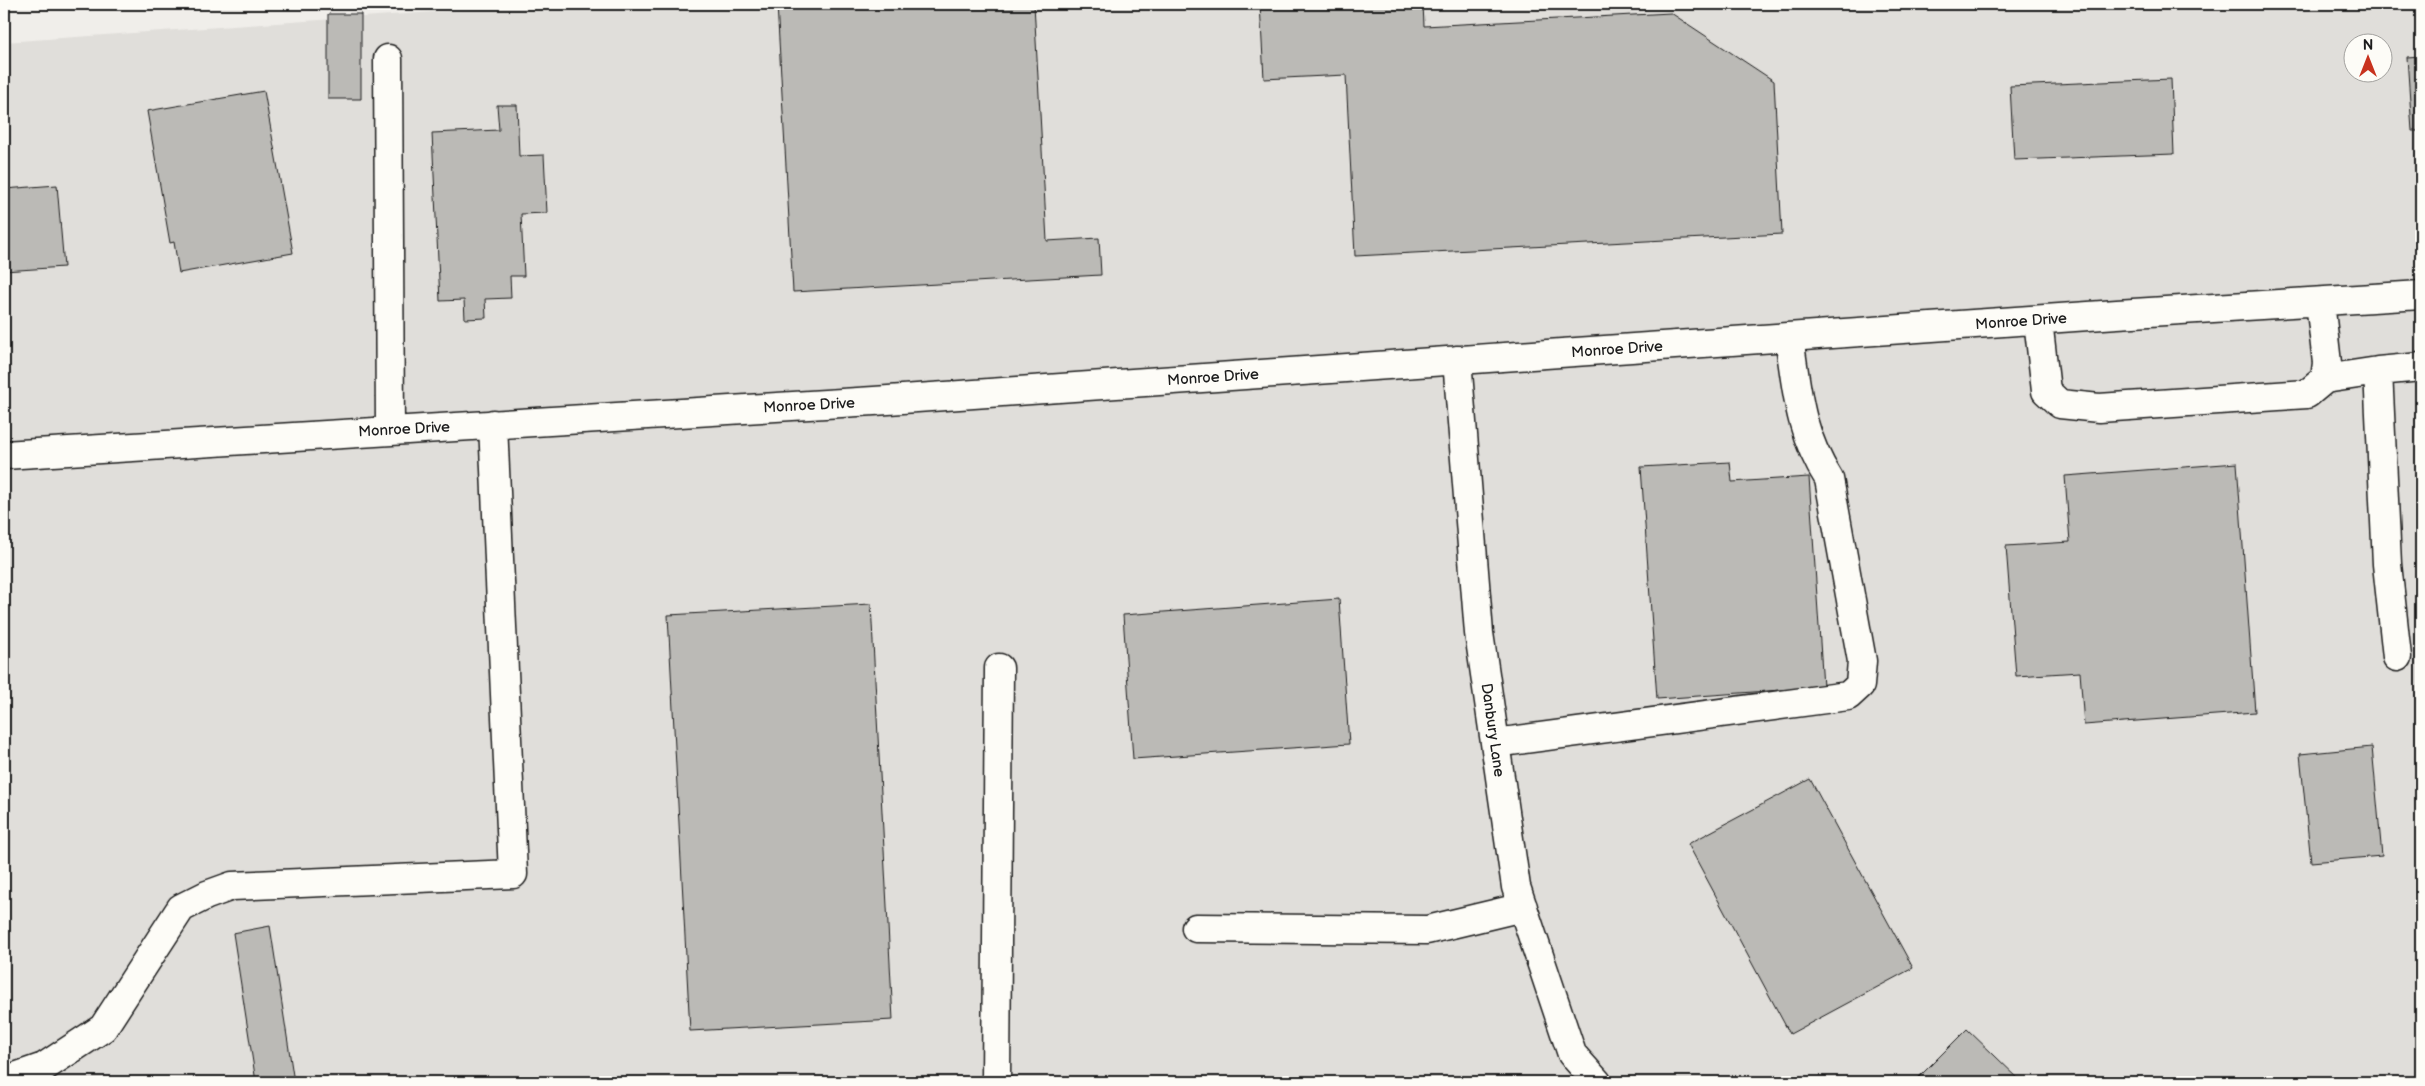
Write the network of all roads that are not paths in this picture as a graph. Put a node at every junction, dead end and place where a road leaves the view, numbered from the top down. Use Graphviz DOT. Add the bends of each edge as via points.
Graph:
graph roads {
  1 [pos="388,59"];
  2 [pos="2421,295"];
  3 [pos="2320,302"];
  4 [pos="2038,320"];
  5 [pos="1790,337"];
  6 [pos="1457,360"];
  7 [pos="2421,368"];
  8 [pos="2378,371"];
  9 [pos="2325,378"];
  10 [pos="493,424"];
  11 [pos="390,430"];
  12 [pos="4,455"];
  13 [pos="2397,657"];
  14 [pos="999,668"];
  15 [pos="1495,743"];
  16 [pos="1523,907"];
  17 [pos="1196,928"];
  18 [pos="4,1080"];
  19 [pos="996,1082"];
  20 [pos="1597,1082"];
  1 -- 11 [label="street"];
  2 -- 3 [label="street, Monroe Drive"];
  3 -- 4 [label="street, Monroe Drive"];
  3 -- 9 [label="street" via="2327,363"];
  4 -- 5 [label="street, Monroe Drive"];
  4 -- 9 [label="street" via="2046,390 2060,404 2099,408 2307,394"];
  5 -- 6 [label="street, Monroe Drive"];
  5 -- 15 [label="street" via="1800,413 1815,456 1829,479 1862,661 1860,685 1848,696"];
  6 -- 10 [label="street, Monroe Drive"];
  6 -- 15 [label="street, Danbury Lane" via="1479,633"];
  7 -- 8 [label="street"];
  8 -- 9 [label="street"];
  8 -- 13 [label="street" via="2387,564"];
  10 -- 11 [label="street, Monroe Drive"];
  10 -- 18 [label="street" via="512,874 232,886 207,895 181,908 102,1028 44,1067"];
  11 -- 12 [label="street, Monroe Drive"];
  14 -- 19 [label="street"];
  15 -- 16 [label="street, Danbury Lane" via="1516,887"];
  16 -- 17 [label="street" via="1427,930"];
  16 -- 20 [label="street, Danbury Lane" via="1572,1054"];
}
